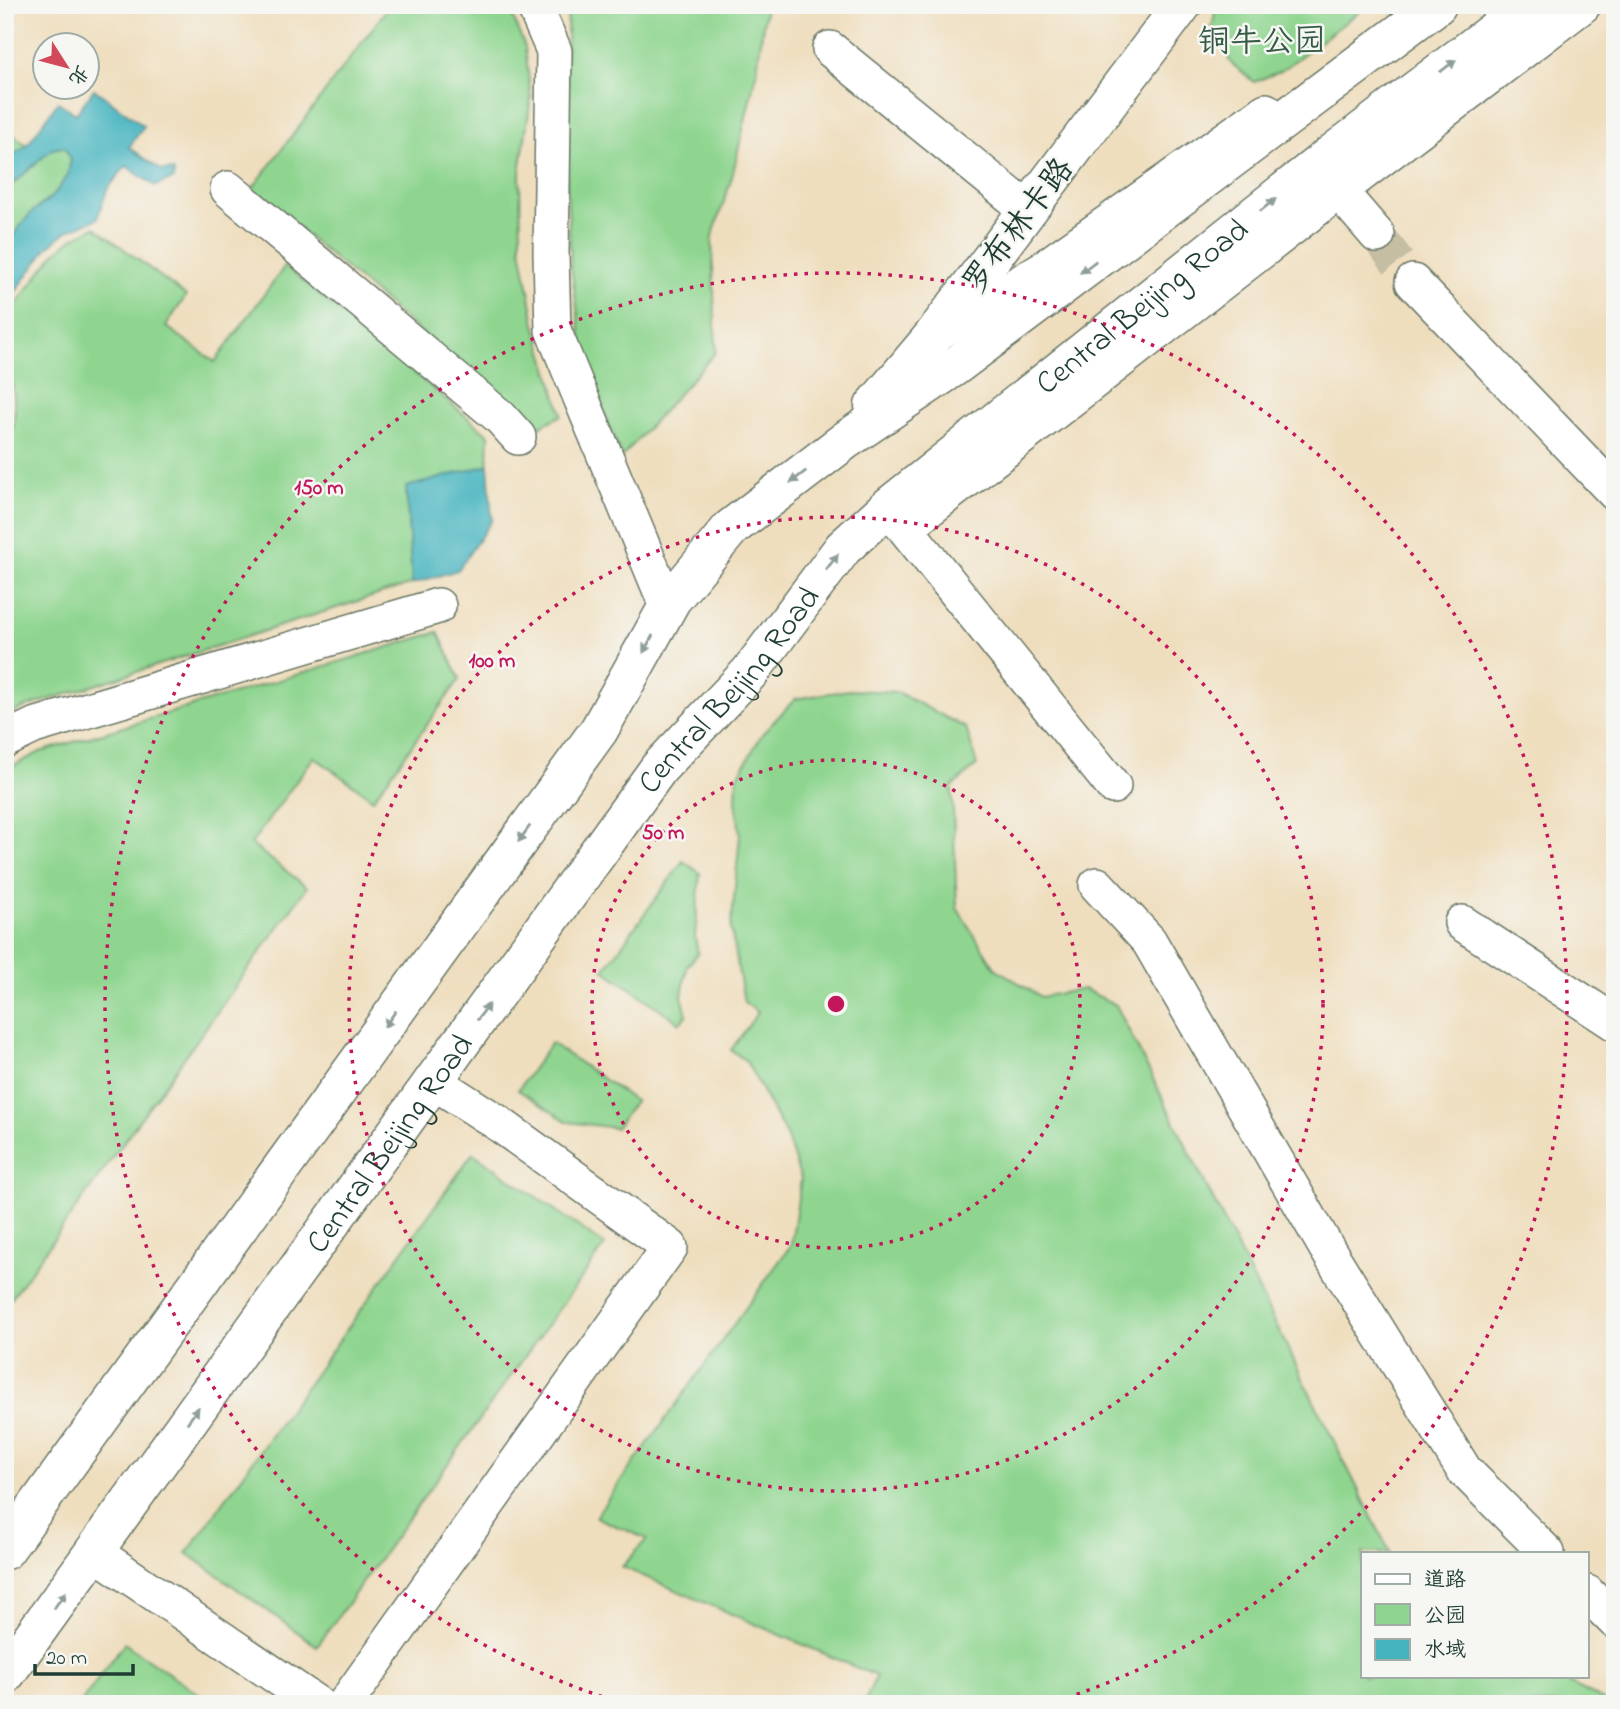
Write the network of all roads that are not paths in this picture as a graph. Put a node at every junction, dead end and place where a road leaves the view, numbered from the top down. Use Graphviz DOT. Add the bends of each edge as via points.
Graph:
graph roads {
  1 [pos="534,5"];
  2 [pos="1182,5"];
  3 [pos="1405,5"];
  4 [pos="1437,5"];
  5 [pos="1528,5"];
  6 [pos="1583,5"];
  7 [pos="830,49"];
  8 [pos="1330,177"];
  9 [pos="228,189"];
  10 [pos="1028,210"];
  11 [pos="1377,235"];
  12 [pos="1413,282"];
  13 [pos="933,336"];
  14 [pos="518,437"];
  15 [pos="846,440"];
  16 [pos="1615,493"];
  17 [pos="897,517"];
  18 [pos="438,606"];
  19 [pos="668,608"];
  20 [pos="5,740"];
  21 [pos="1112,786"];
  22 [pos="1097,885"];
  23 [pos="1462,923"];
  24 [pos="1615,1023"];
  25 [pos="433,1081"];
  26 [pos="5,1550"];
  27 [pos="94,1552"];
  28 [pos="1546,1552"];
  29 [pos="1588,1594"];
  30 [pos="1615,1621"];
  31 [pos="5,1675"];
  32 [pos="317,1704"];
  33 [pos="345,1704"];
  1 -- 19 [label="street" via="555,51 553,330"];
  2 -- 10 [label="main road, 罗布林卡路"];
  3 -- 13 [label="street" via="1280,101 1041,270"];
  4 -- 15 [label="main road, Central Beijing Road, one-way" via="954,367"];
  8 -- 5 [label="main road, Central Beijing Road, one-way"];
  6 -- 8 [label="street"];
  7 -- 10 [label="street"];
  8 -- 11 [label="street"];
  8 -- 17 [label="main road, Central Beijing Road"];
  9 -- 14 [label="street" via="500,417"];
  10 -- 13 [label="main road, 罗布林卡路"];
  12 -- 16 [label="street"];
  13 -- 15 [label="main road, 罗布林卡路"];
  15 -- 19 [label="main road, Central Beijing Road, one-way" via="731,528"];
  17 -- 21 [label="street"];
  25 -- 17 [label="main road, Central Beijing Road, one-way" via="659,768 750,672 843,548"];
  18 -- 20 [label="street" via="34,726"];
  19 -- 26 [label="main road, Central Beijing Road, one-way" via="599,730"];
  22 -- 28 [label="street" via="1149,941 1326,1247 1464,1470"];
  23 -- 24 [label="street"];
  27 -- 25 [label="main road, Central Beijing Road, one-way"];
  25 -- 33 [label="street" via="670,1247"];
  31 -- 27 [label="main road, Central Beijing Road, one-way"];
  27 -- 32 [label="street"];
  29 -- 30 [label="street"];
}
